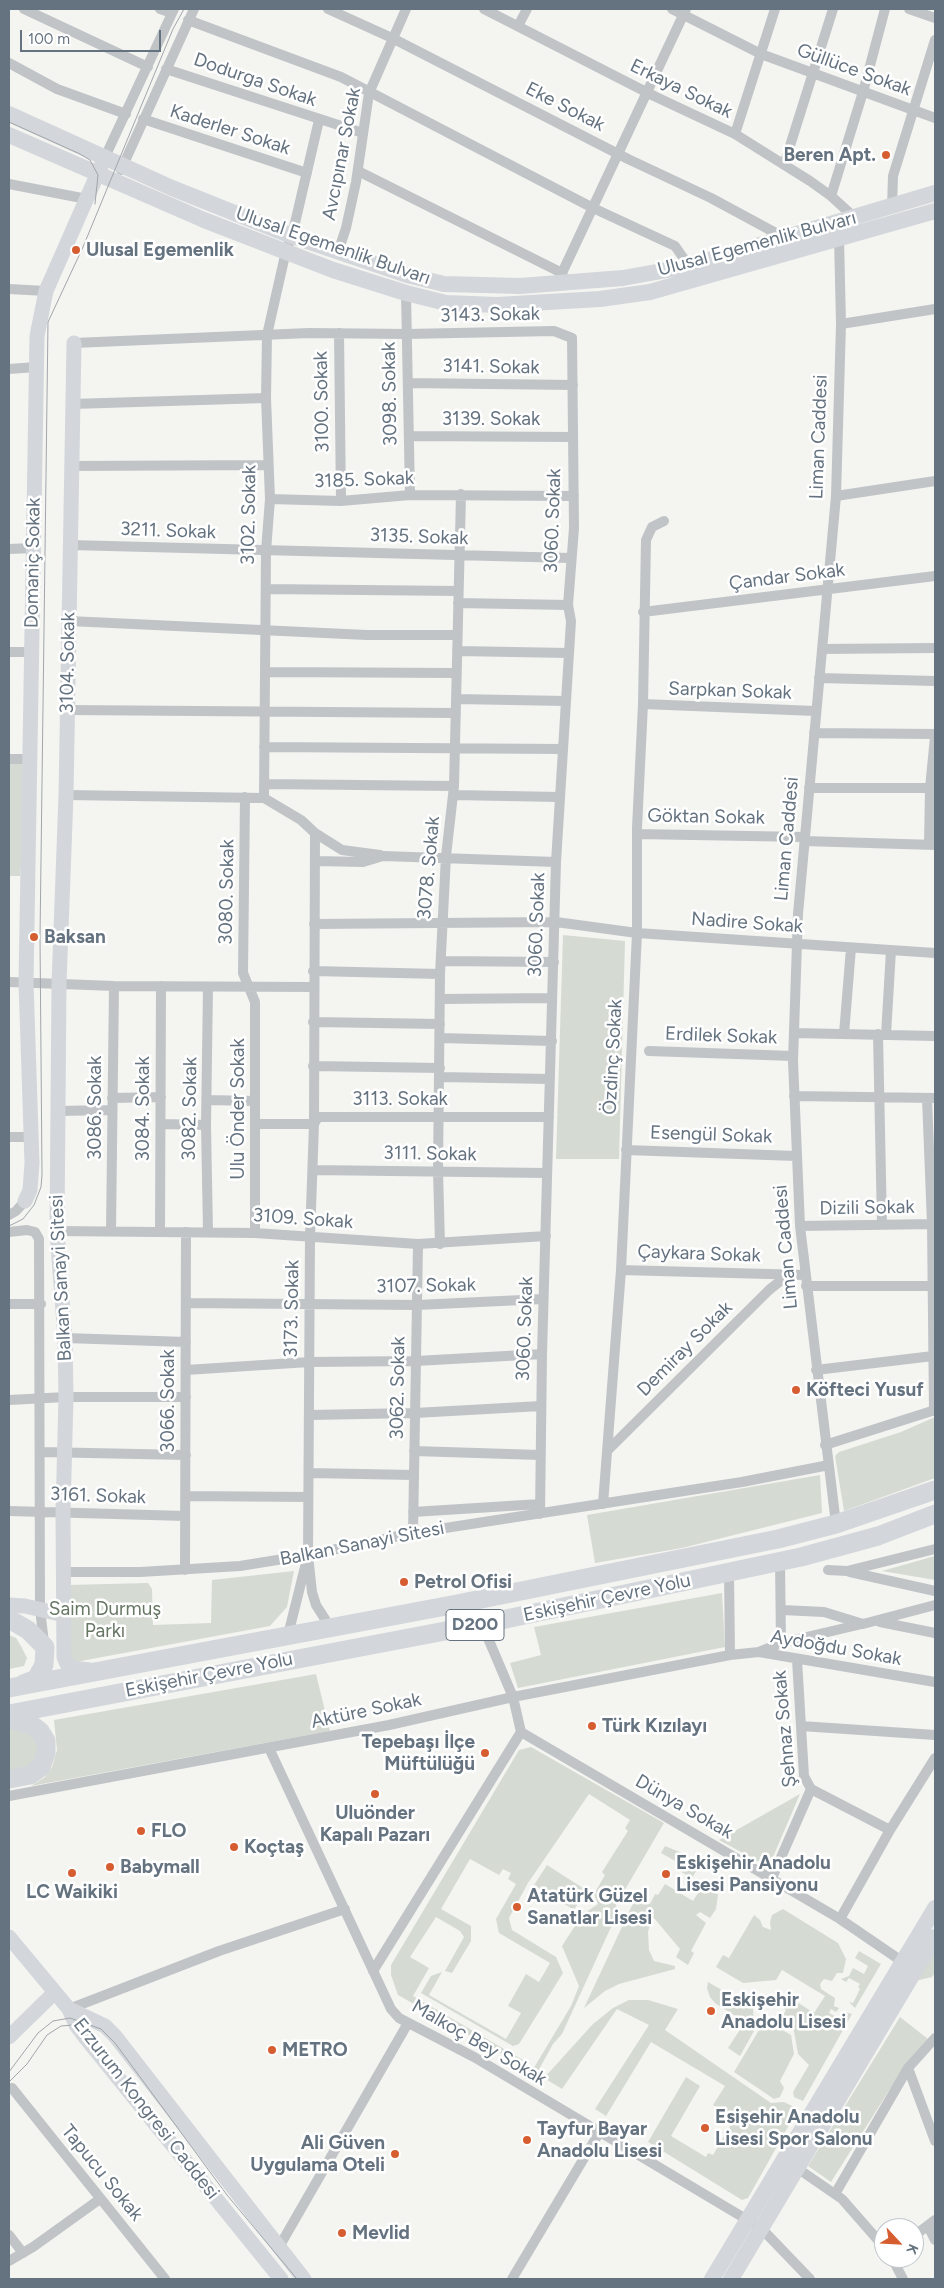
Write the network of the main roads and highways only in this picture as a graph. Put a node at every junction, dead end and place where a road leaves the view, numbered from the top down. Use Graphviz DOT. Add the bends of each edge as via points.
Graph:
graph roads {
  1 [pos="9,114"];
  2 [pos="9,135"];
  3 [pos="935,193"];
  4 [pos="935,210"];
  5 [pos="289,243"];
  6 [pos="935,1490"];
  7 [pos="935,1514"];
  8 [pos="9,1619"];
  9 [pos="9,1630"];
  10 [pos="12,1688"];
  11 [pos="9,1714"];
  12 [pos="9,1719"];
  13 [pos="9,1779"];
  14 [pos="935,1908"];
  15 [pos="935,1937"];
  16 [pos="754,2225"];
  17 [pos="712,2279"];
  18 [pos="731,2279"];
  1 -- 5 [label="main road, Ulusal Egemenlik Bulvarı"];
  2 -- 5 [label="main road, Ulusal Egemenlik Bulvarı" via="204,220"];
  3 -- 5 [label="main road, Ulusal Egemenlik Bulvarı" via="690,266 623,278 564,278 471,286 444,284 338,252"];
  4 -- 5 [label="main road, Ulusal Egemenlik Bulvarı" via="650,292 600,299 497,305 446,303 406,293 333,270"];
  6 -- 10 [label="highway, Eskişehir Çevre Yolu / D200" via="836,1524 778,1539"];
  7 -- 11 [label="highway, Eskişehir Çevre Yolu / D200" via="878,1536 780,1561 482,1624"];
  8 -- 10 [label="highway" via="28,1630 45,1647 44,1665 36,1678"];
  9 -- 10 [label="highway" via="26,1640 34,1662 31,1671"];
  12 -- 13 [label="highway" via="32,1724 46,1741 41,1767 30,1775"];
  14 -- 16 [label="main road"];
  15 -- 16 [label="main road" via="797,2168"];
  16 -- 17 [label="main road"];
  16 -- 18 [label="main road"];
}
